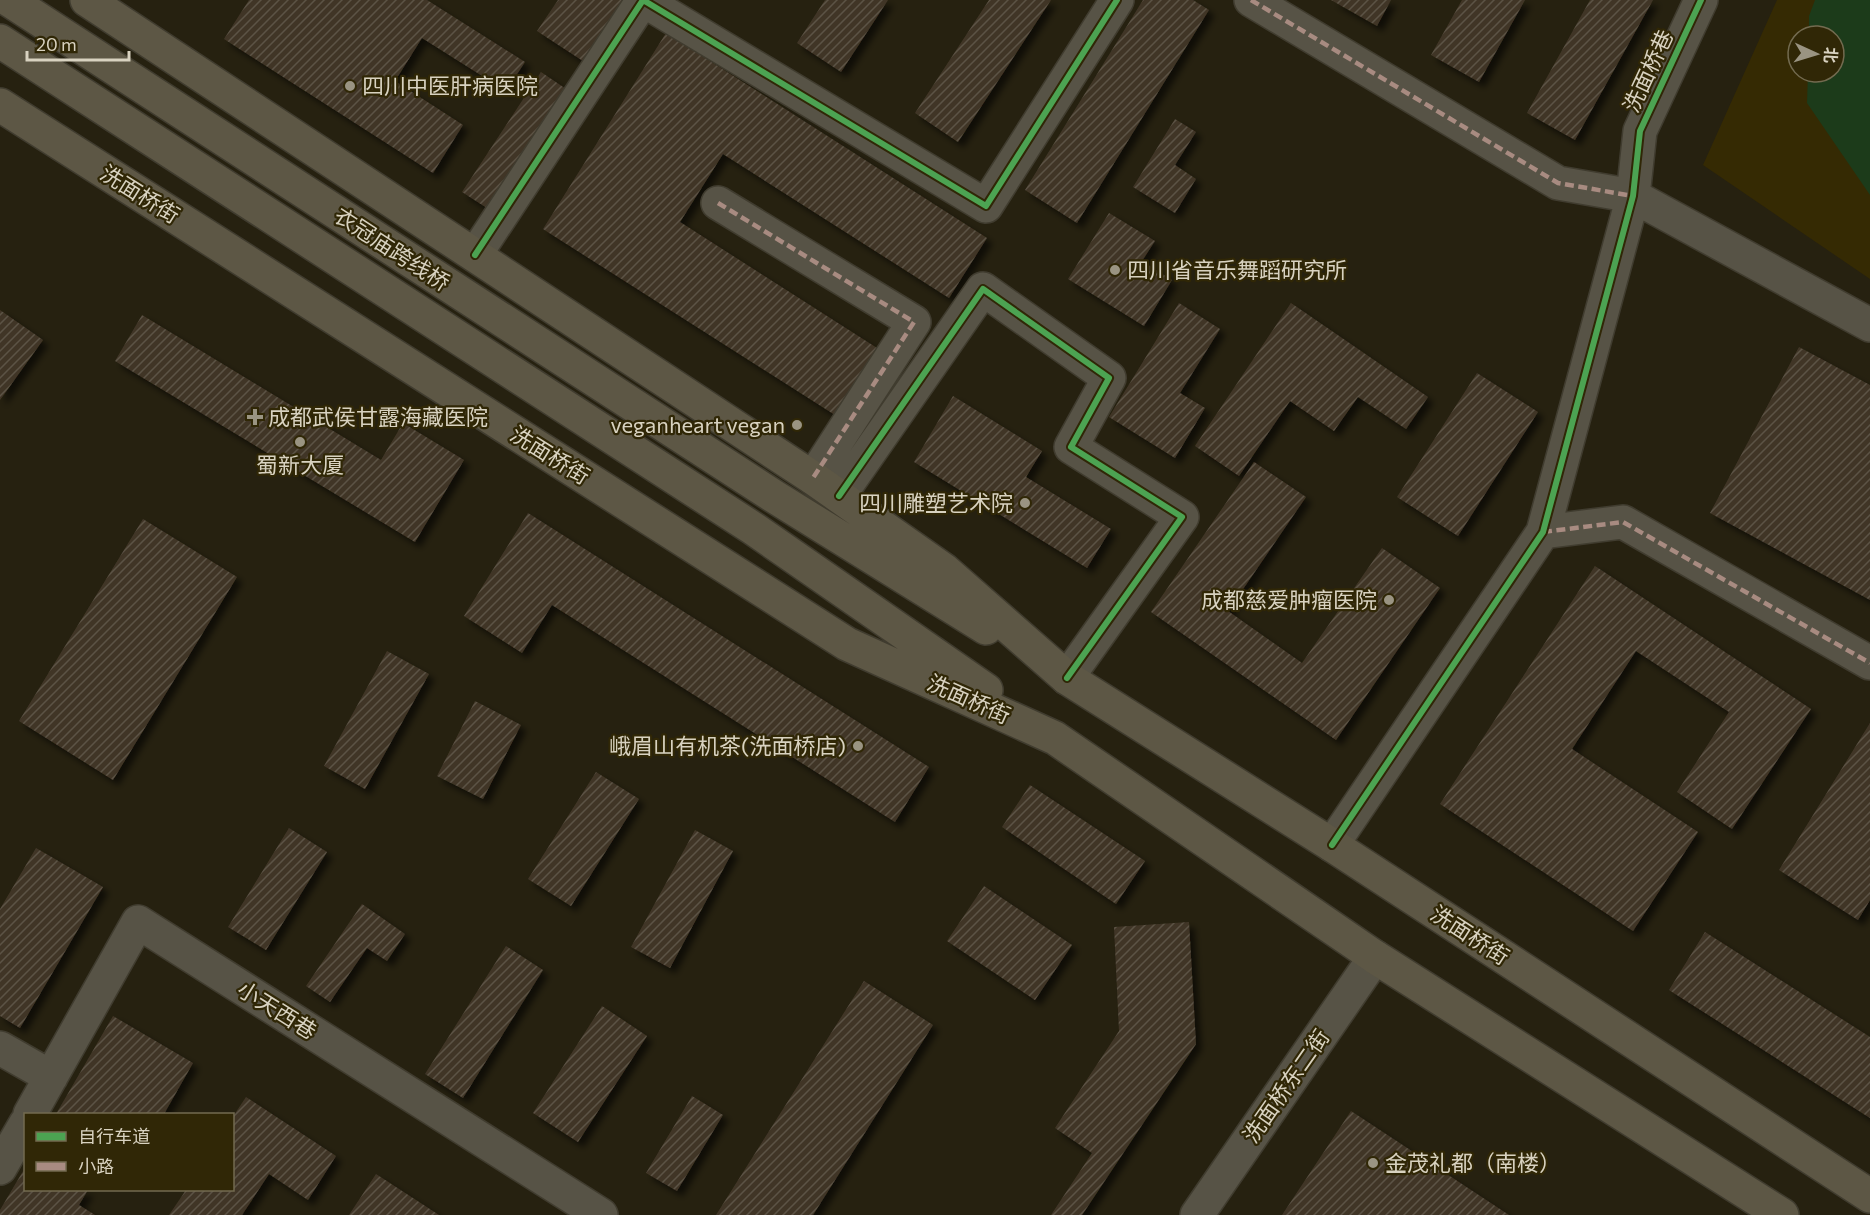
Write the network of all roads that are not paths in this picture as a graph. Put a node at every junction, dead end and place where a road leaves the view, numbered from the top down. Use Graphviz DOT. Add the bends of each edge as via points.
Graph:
graph roads {
  1 [pos="9,0"];
  2 [pos="87,0"];
  3 [pos="1117,0"];
  4 [pos="1251,0"];
  5 [pos="1701,0"];
  6 [pos="0,42"];
  7 [pos="0,105"];
  8 [pos="1634,196"];
  9 [pos="718,203"];
  10 [pos="475,255"];
  11 [pos="1870,326"];
  12 [pos="826,487"];
  13 [pos="776,497"];
  14 [pos="754,529"];
  15 [pos="1543,532"];
  16 [pos="1870,663"];
  17 [pos="1067,678"];
  18 [pos="1055,738"];
  19 [pos="1332,844"];
  20 [pos="1375,957"];
  21 [pos="0,1048"];
  22 [pos="51,1077"];
  23 [pos="31,1113"];
  24 [pos="24,1126"];
  25 [pos="0,1168"];
  26 [pos="1870,1196"];
  27 [pos="601,1215"];
  28 [pos="1197,1215"];
  29 [pos="1782,1215"];
  1 -- 13 [label="main road, 衣冠庙跨线桥"];
  2 -- 10 [label="main road, 洗面桥街"];
  3 -- 10 [label="street" via="986,206 643,0"];
  4 -- 8 [label="street" via="1558,183"];
  5 -- 8 [label="street, 洗面桥巷" via="1640,131"];
  6 -- 14 [label="main road, 衣冠庙跨线桥"];
  7 -- 18 [label="main road, 洗面桥街" via="847,644"];
  8 -- 11 [label="street"];
  8 -- 15 [label="street, 洗面桥巷"];
  9 -- 12 [label="street" via="914,322"];
  10 -- 12 [label="main road, 洗面桥街"];
  12 -- 17 [label="main road, 洗面桥街" via="944,570"];
  12 -- 17 [label="street" via="984,289 1109,378 1071,447 1182,517"];
  13 -- 17 [label="main road, 洗面桥街"];
  14 -- 18 [label="main road, 洗面桥街"];
  15 -- 16 [label="street" via="1623,522"];
  15 -- 19 [label="street, 洗面桥巷"];
  17 -- 19 [label="main road, 洗面桥街"];
  18 -- 20 [label="main road, 洗面桥街"];
  19 -- 26 [label="main road, 洗面桥街"];
  20 -- 28 [label="street, 洗面桥东二街"];
  20 -- 29 [label="main road, 洗面桥街"];
  21 -- 22 [label="street"];
  22 -- 23 [label="street, 小天西巷"];
  22 -- 27 [label="street, 小天西巷" via="138,922"];
  24 -- 25 [label="street"];
}
